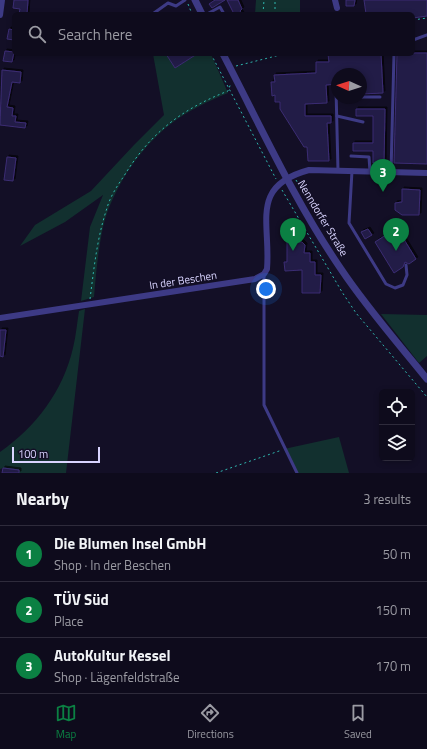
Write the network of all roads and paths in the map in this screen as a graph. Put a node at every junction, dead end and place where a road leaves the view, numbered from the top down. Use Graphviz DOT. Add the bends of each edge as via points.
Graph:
graph roads {
  1 [pos="2,0"];
  2 [pos="185,0"];
  3 [pos="264,0"];
  4 [pos="275,0"];
  5 [pos="335,0"];
  6 [pos="197,1"];
  7 [pos="337,8"];
  8 [pos="155,12"];
  9 [pos="191,12"];
  10 [pos="201,12"];
  11 [pos="211,12"];
  12 [pos="223,12"];
  13 [pos="263,12"];
  14 [pos="275,12"];
  15 [pos="0,15"];
  16 [pos="427,18"];
  17 [pos="415,20"];
  18 [pos="427,35"];
  19 [pos="415,39"];
  20 [pos="212,56"];
  21 [pos="224,56"];
  22 [pos="276,56"];
  23 [pos="394,56"];
  24 [pos="230,68"];
  25 [pos="236,80"];
  26 [pos="228,91"];
  27 [pos="367,97"];
  28 [pos="380,97"];
  29 [pos="336,104"];
  30 [pos="336,116"];
  31 [pos="363,122"];
  32 [pos="351,156"];
  33 [pos="338,171"];
  34 [pos="352,171"];
  35 [pos="370,172"];
  36 [pos="392,172"];
  37 [pos="427,173"];
  38 [pos="290,177"];
  39 [pos="279,185"];
  40 [pos="310,204"];
  41 [pos="406,266"];
  42 [pos="264,274"];
  43 [pos="90,305"];
  44 [pos="0,318"];
  45 [pos="427,379"];
  46 [pos="427,397"];
  47 [pos="284,449"];
  48 [pos="216,473"];
  49 [pos="296,473"];
  1 -- 15 [label="street"];
  2 -- 8 [label="lane" via="176,6 168,3"];
  2 -- 9 [label="path"];
  3 -- 13 [label="path"];
  4 -- 14 [label="path"];
  5 -- 7 [label="street"];
  6 -- 10 [label="street"];
  11 -- 12 [label="lane" via="220,7"];
  16 -- 17 [label="path"];
  18 -- 19 [label="lane"];
  20 -- 26 [label="path"];
  21 -- 24 [label="street, Nenndorfer Straße"];
  22 -- 24 [label="path"];
  23 -- 36 [label="lane"];
  24 -- 25 [label="street, Nenndorfer Straße"];
  25 -- 26 [label="path"];
  25 -- 38 [label="street, Nenndorfer Straße"];
  26 -- 39 [label="path"];
  26 -- 43 [label="path" via="183,112 164,126 132,162 107,206 100,233"];
  27 -- 28 [label="lane"];
  29 -- 30 [label="lane"];
  30 -- 31 [label="lane"];
  30 -- 33 [label="lane"];
  32 -- 35 [label="lane" via="369,157"];
  33 -- 34 [label="street"];
  33 -- 38 [label="street" via="309,170"];
  34 -- 35 [label="street"];
  34 -- 41 [label="lane" via="349,223 386,284 395,288 403,285 407,275"];
  35 -- 36 [label="street"];
  36 -- 37 [label="street"];
  38 -- 39 [label="street"];
  38 -- 40 [label="path"];
  38 -- 45 [label="street, Nenndorfer Straße" via="341,269"];
  39 -- 42 [label="street" via="271,193 267,206 267,261"];
  39 -- 46 [label="path" via="356,313"];
  42 -- 43 [label="street, In der Beschen" via="255,279"];
  42 -- 47 [label="lane" via="264,405"];
  43 -- 44 [label="street, In der Beschen"];
  47 -- 48 [label="path"];
  47 -- 49 [label="lane"];
}
